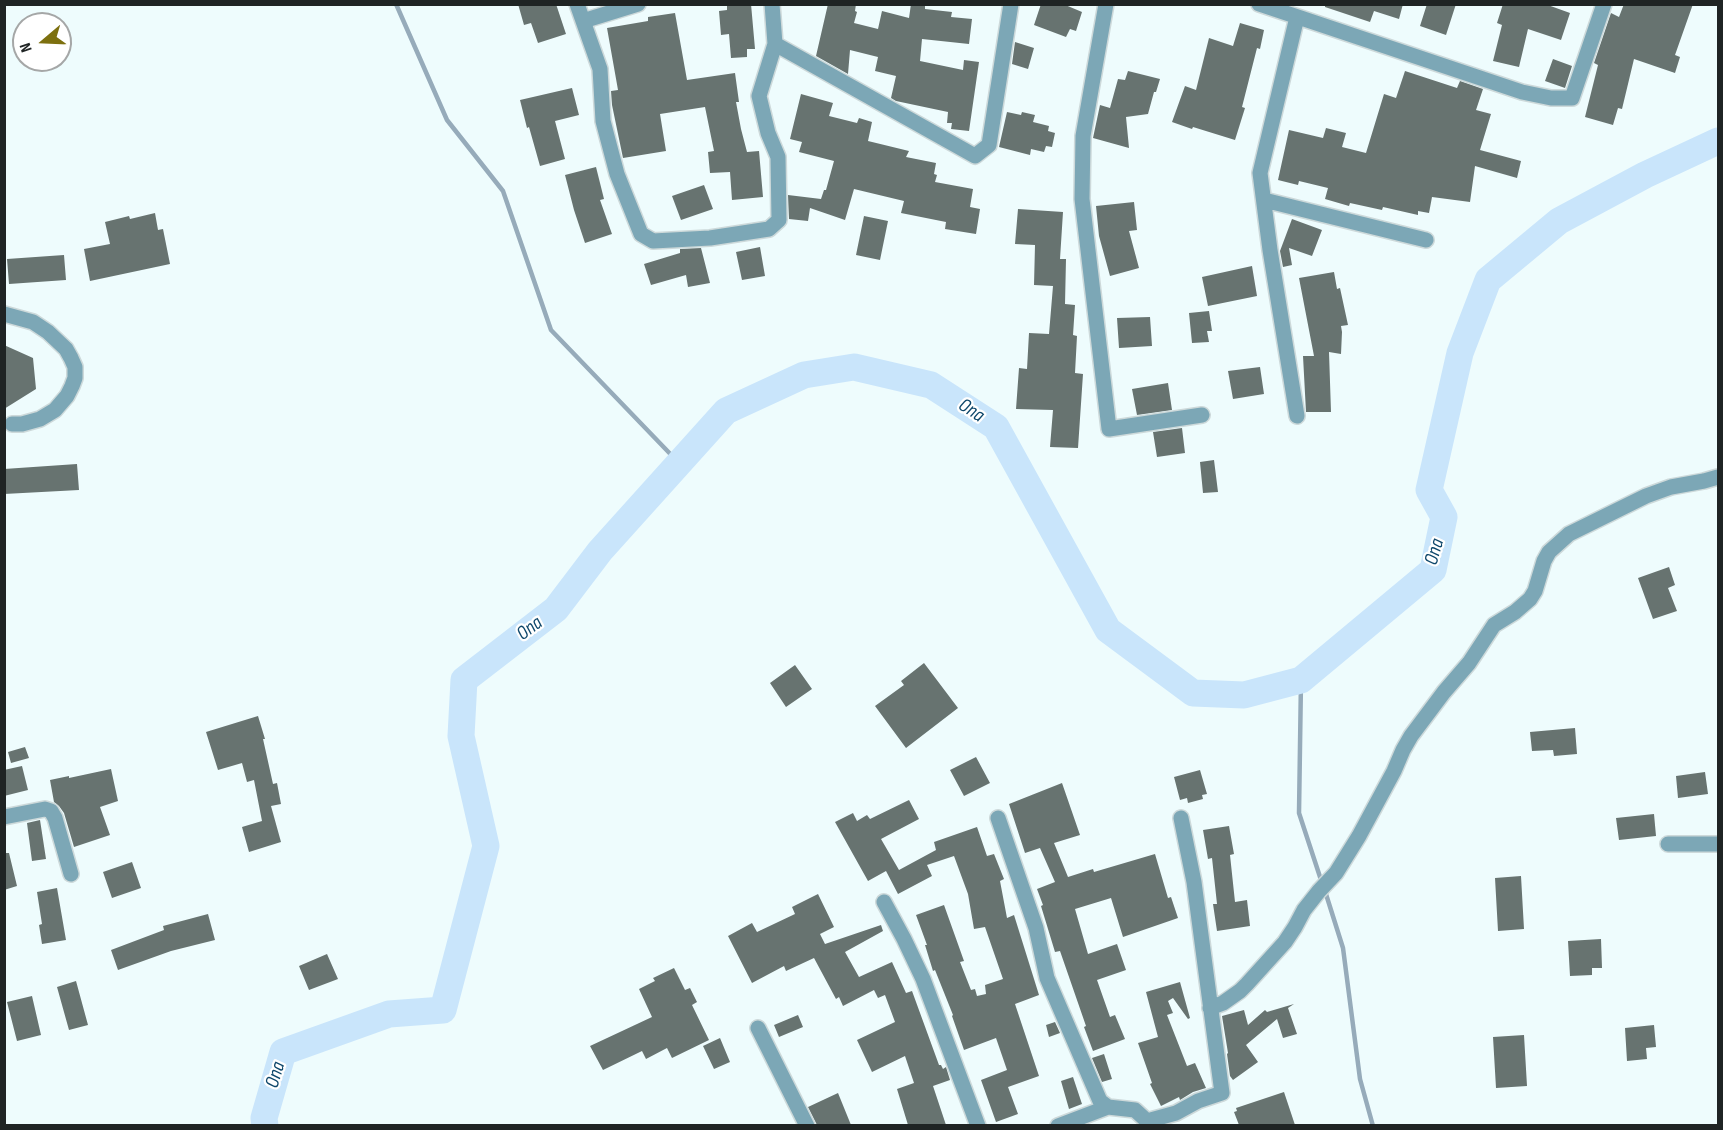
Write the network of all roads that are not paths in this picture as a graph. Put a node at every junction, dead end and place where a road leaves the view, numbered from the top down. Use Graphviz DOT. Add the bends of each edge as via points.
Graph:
graph roads {
  1 [pos="577,4"];
  2 [pos="638,4"];
  3 [pos="772,4"];
  4 [pos="1011,4"];
  5 [pos="1106,4"];
  6 [pos="1259,4"];
  7 [pos="1604,4"];
  8 [pos="1297,17"];
  9 [pos="583,21"];
  10 [pos="775,44"];
  11 [pos="1264,200"];
  12 [pos="1426,240"];
  13 [pos="4,314"];
  14 [pos="1202,415"];
  15 [pos="1297,416"];
  16 [pos="12,424"];
  17 [pos="1719,477"];
  18 [pos="4,817"];
  19 [pos="998,818"];
  20 [pos="1181,818"];
  21 [pos="1668,844"];
  22 [pos="1719,844"];
  23 [pos="70,873"];
  24 [pos="884,902"];
  25 [pos="1210,1008"];
  26 [pos="758,1029"];
  27 [pos="1108,1107"];
  28 [pos="1148,1123"];
  29 [pos="807,1125"];
  30 [pos="978,1125"];
  31 [pos="1058,1125"];
  1 -- 9 [label="street"];
  2 -- 9 [label="street"];
  3 -- 10 [label="street"];
  4 -- 10 [label="street" via="989,145 975,156"];
  5 -- 14 [label="street" via="1083,136 1082,199 1109,429"];
  6 -- 8 [label="street"];
  7 -- 8 [label="street" via="1572,98 1522,92"];
  8 -- 11 [label="street" via="1260,173"];
  9 -- 10 [label="street" via="600,69 603,121 617,174 641,234 653,241 769,229 780,220 778,157 759,96"];
  11 -- 12 [label="street"];
  11 -- 15 [label="street"];
  13 -- 16 [label="street" via="33,322 48,332 66,349 75,367 67,396 55,410 40,419"];
  17 -- 25 [label="street" via="1646,496 1569,534 1549,552 1530,599 1494,625 1411,736 1359,836 1285,942 1247,984"];
  18 -- 23 [label="street" via="51,811"];
  19 -- 27 [label="street" via="1036,928 1047,978 1100,1101"];
  20 -- 25 [label="street" via="1194,882"];
  21 -- 22 [label="street"];
  24 -- 30 [label="street" via="923,979"];
  25 -- 28 [label="street" via="1222,1093"];
  26 -- 29 [label="street"];
  27 -- 28 [label="street" via="1135,1110"];
  27 -- 31 [label="street"];
}
